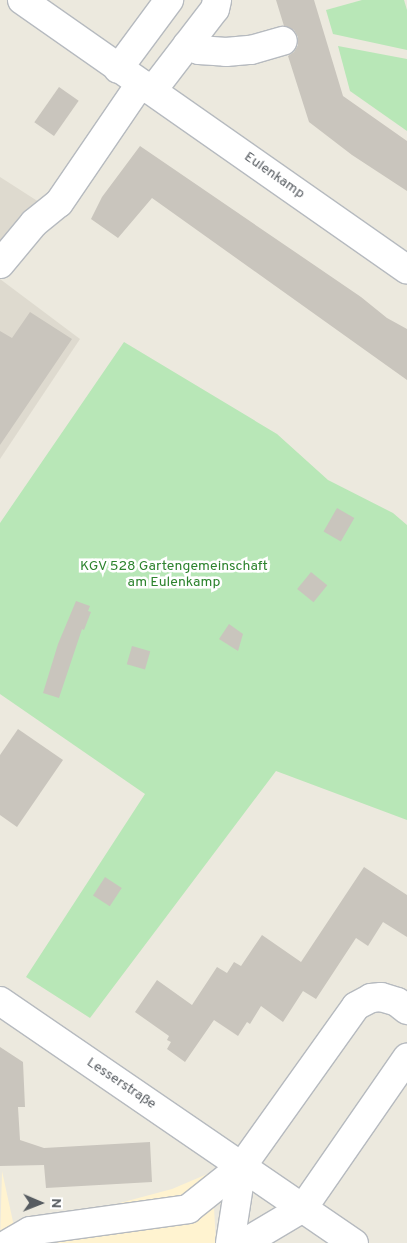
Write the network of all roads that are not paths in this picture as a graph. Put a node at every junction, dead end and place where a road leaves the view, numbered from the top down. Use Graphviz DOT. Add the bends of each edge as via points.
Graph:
graph roads {
  1 [pos="22,0"];
  2 [pos="169,0"];
  3 [pos="217,0"];
  4 [pos="283,41"];
  5 [pos="187,45"];
  6 [pos="118,69"];
  7 [pos="146,87"];
  8 [pos="0,264"];
  9 [pos="407,270"];
  10 [pos="0,1001"];
  11 [pos="407,1010"];
  12 [pos="407,1058"];
  13 [pos="242,1166"];
  14 [pos="303,1208"];
  15 [pos="10,1243"];
  16 [pos="230,1243"];
  17 [pos="244,1243"];
  18 [pos="354,1243"];
  1 -- 6 [label="street, Eulenkamp"];
  2 -- 6 [label="street"];
  3 -- 5 [label="street" via="215,9"];
  4 -- 5 [label="street" via="251,50 226,52 199,50"];
  5 -- 7 [label="street"];
  6 -- 7 [label="street, Eulenkamp"];
  7 -- 8 [label="street" via="60,203 34,224"];
  7 -- 9 [label="street, Eulenkamp"];
  10 -- 13 [label="street, Lesserstraße"];
  11 -- 13 [label="street" via="397,1002 381,997 370,998 356,1006"];
  12 -- 14 [label="street"];
  13 -- 14 [label="street, Lesserstraße"];
  13 -- 15 [label="street" via="188,1209 30,1231"];
  13 -- 16 [label="street"];
  14 -- 17 [label="street"];
  14 -- 18 [label="street, Lesserstraße"];
}
